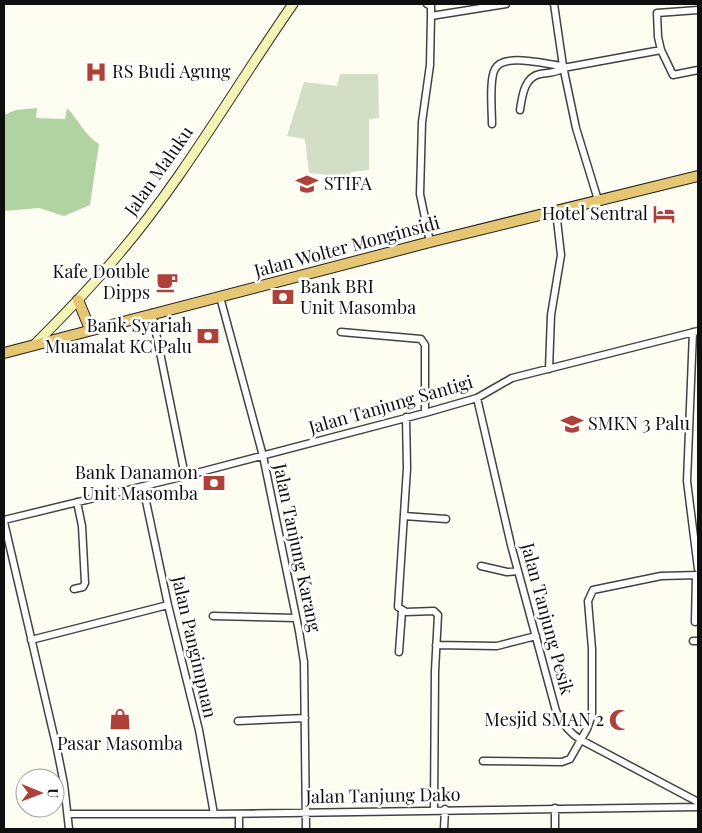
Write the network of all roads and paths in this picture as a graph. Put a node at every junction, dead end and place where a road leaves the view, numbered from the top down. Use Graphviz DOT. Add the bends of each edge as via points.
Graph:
graph roads {
  1 [pos="293,4"];
  2 [pos="427,4"];
  3 [pos="506,4"];
  4 [pos="554,4"];
  5 [pos="698,10"];
  6 [pos="431,16"];
  7 [pos="661,50"];
  8 [pos="563,67"];
  9 [pos="698,70"];
  10 [pos="520,110"];
  11 [pos="492,124"];
  12 [pos="698,176"];
  13 [pos="598,200"];
  14 [pos="556,211"];
  15 [pos="430,242"];
  16 [pos="220,297"];
  17 [pos="78,300"];
  18 [pos="152,313"];
  19 [pos="90,329"];
  20 [pos="341,332"];
  21 [pos="696,332"];
  22 [pos="35,344"];
  23 [pos="4,353"];
  24 [pos="549,369"];
  25 [pos="477,398"];
  26 [pos="425,413"];
  27 [pos="406,417"];
  28 [pos="263,456"];
  29 [pos="185,476"];
  30 [pos="143,487"];
  31 [pos="77,502"];
  32 [pos="404,516"];
  33 [pos="446,519"];
  34 [pos="4,521"];
  35 [pos="481,566"];
  36 [pos="518,571"];
  37 [pos="698,573"];
  38 [pos="74,589"];
  39 [pos="168,605"];
  40 [pos="402,611"];
  41 [pos="213,616"];
  42 [pos="296,618"];
  43 [pos="695,622"];
  44 [pos="536,636"];
  45 [pos="31,640"];
  46 [pos="436,645"];
  47 [pos="399,652"];
  48 [pos="305,718"];
  49 [pos="238,721"];
  50 [pos="580,740"];
  51 [pos="483,761"];
  52 [pos="698,802"];
  53 [pos="698,807"];
  54 [pos="554,808"];
  55 [pos="445,809"];
  56 [pos="434,810"];
  57 [pos="307,812"];
  58 [pos="68,814"];
  59 [pos="214,814"];
  60 [pos="239,814"];
  61 [pos="68,829"];
  62 [pos="239,829"];
  63 [pos="306,829"];
  64 [pos="444,829"];
  65 [pos="555,829"];
  1 -- 17 [label="main road, Jalan Maluku" via="177,175 118,254"];
  2 -- 6 [label="street" via="431,6"];
  3 -- 6 [label="street"];
  4 -- 8 [label="street"];
  5 -- 7 [label="street" via="656,13"];
  6 -- 15 [label="street" via="420,194"];
  7 -- 8 [label="street"];
  7 -- 9 [label="street" via="673,74"];
  8 -- 10 [label="street" via="556,73 539,74 530,80"];
  8 -- 11 [label="street" via="514,59 500,63 493,79"];
  8 -- 13 [label="street" via="576,128"];
  12 -- 13 [label="highway, Jalan Wolter Monginsidi"];
  13 -- 14 [label="highway, Jalan Wolter Monginsidi"];
  14 -- 15 [label="highway, Jalan Wolter Monginsidi"];
  14 -- 24 [label="street" via="561,255 551,315"];
  15 -- 16 [label="highway, Jalan Wolter Monginsidi"];
  16 -- 18 [label="highway, Jalan Wolter Monginsidi"];
  16 -- 28 [label="street, Jalan Tanjung Karang"];
  17 -- 19 [label="highway"];
  17 -- 22 [label="main road, Jalan Maluku"];
  18 -- 19 [label="highway, Jalan Wolter Monginsidi"];
  18 -- 29 [label="street"];
  19 -- 22 [label="highway, Jalan Wolter Monginsidi"];
  20 -- 26 [label="street" via="421,339 425,346"];
  21 -- 24 [label="street, Jalan Tanjung Santigi"];
  21 -- 37 [label="street" via="687,481"];
  22 -- 23 [label="highway, Jalan Wolter Monginsidi"];
  24 -- 25 [label="street, Jalan Tanjung Santigi" via="512,378"];
  25 -- 26 [label="street, Jalan Tanjung Santigi"];
  25 -- 36 [label="street, Jalan Tanjung Pesik"];
  26 -- 27 [label="street, Jalan Tanjung Santigi"];
  27 -- 28 [label="street, Jalan Tanjung Santigi"];
  27 -- 32 [label="street"];
  28 -- 29 [label="street"];
  28 -- 42 [label="street, Jalan Tanjung Karang"];
  29 -- 30 [label="street"];
  30 -- 31 [label="street"];
  30 -- 39 [label="street, Jalan Pangimpuan"];
  31 -- 34 [label="street"];
  31 -- 38 [label="street" via="82,526 84,583 83,587"];
  32 -- 33 [label="street"];
  32 -- 40 [label="street" via="398,607"];
  34 -- 45 [label="street"];
  35 -- 36 [label="street"];
  36 -- 44 [label="street, Jalan Tanjung Pesik"];
  37 -- 43 [label="street"];
  37 -- 50 [label="street" via="641,579 593,590 590,594 592,715"];
  39 -- 45 [label="street"];
  39 -- 59 [label="street, Jalan Pangimpuan" via="199,730"];
  40 -- 46 [label="street" via="436,612"];
  40 -- 47 [label="street"];
  41 -- 42 [label="street"];
  42 -- 48 [label="street, Jalan Tanjung Karang" via="304,662"];
  44 -- 46 [label="street" via="497,646"];
  44 -- 50 [label="street, Jalan Tanjung Pesik" via="556,711 564,725"];
  45 -- 58 [label="street" via="57,749"];
  46 -- 56 [label="street"];
  48 -- 49 [label="street"];
  48 -- 57 [label="street, Jalan Tanjung Karang"];
  50 -- 51 [label="street" via="566,762"];
  50 -- 52 [label="street, Jalan Tanjung Pesik"];
  53 -- 54 [label="street, Jalan Tanjung Dako"];
  54 -- 55 [label="street, Jalan Tanjung Dako"];
  54 -- 65 [label="street"];
  55 -- 56 [label="street, Jalan Tanjung Dako"];
  55 -- 64 [label="street"];
  56 -- 57 [label="street, Jalan Tanjung Dako"];
  57 -- 60 [label="street, Jalan Tanjung Dako"];
  57 -- 63 [label="street, Jalan Tanjung Karang"];
  58 -- 59 [label="street, Jalan Tanjung Dako"];
  58 -- 61 [label="street"];
  59 -- 60 [label="street, Jalan Tanjung Dako"];
  60 -- 62 [label="street"];
}
